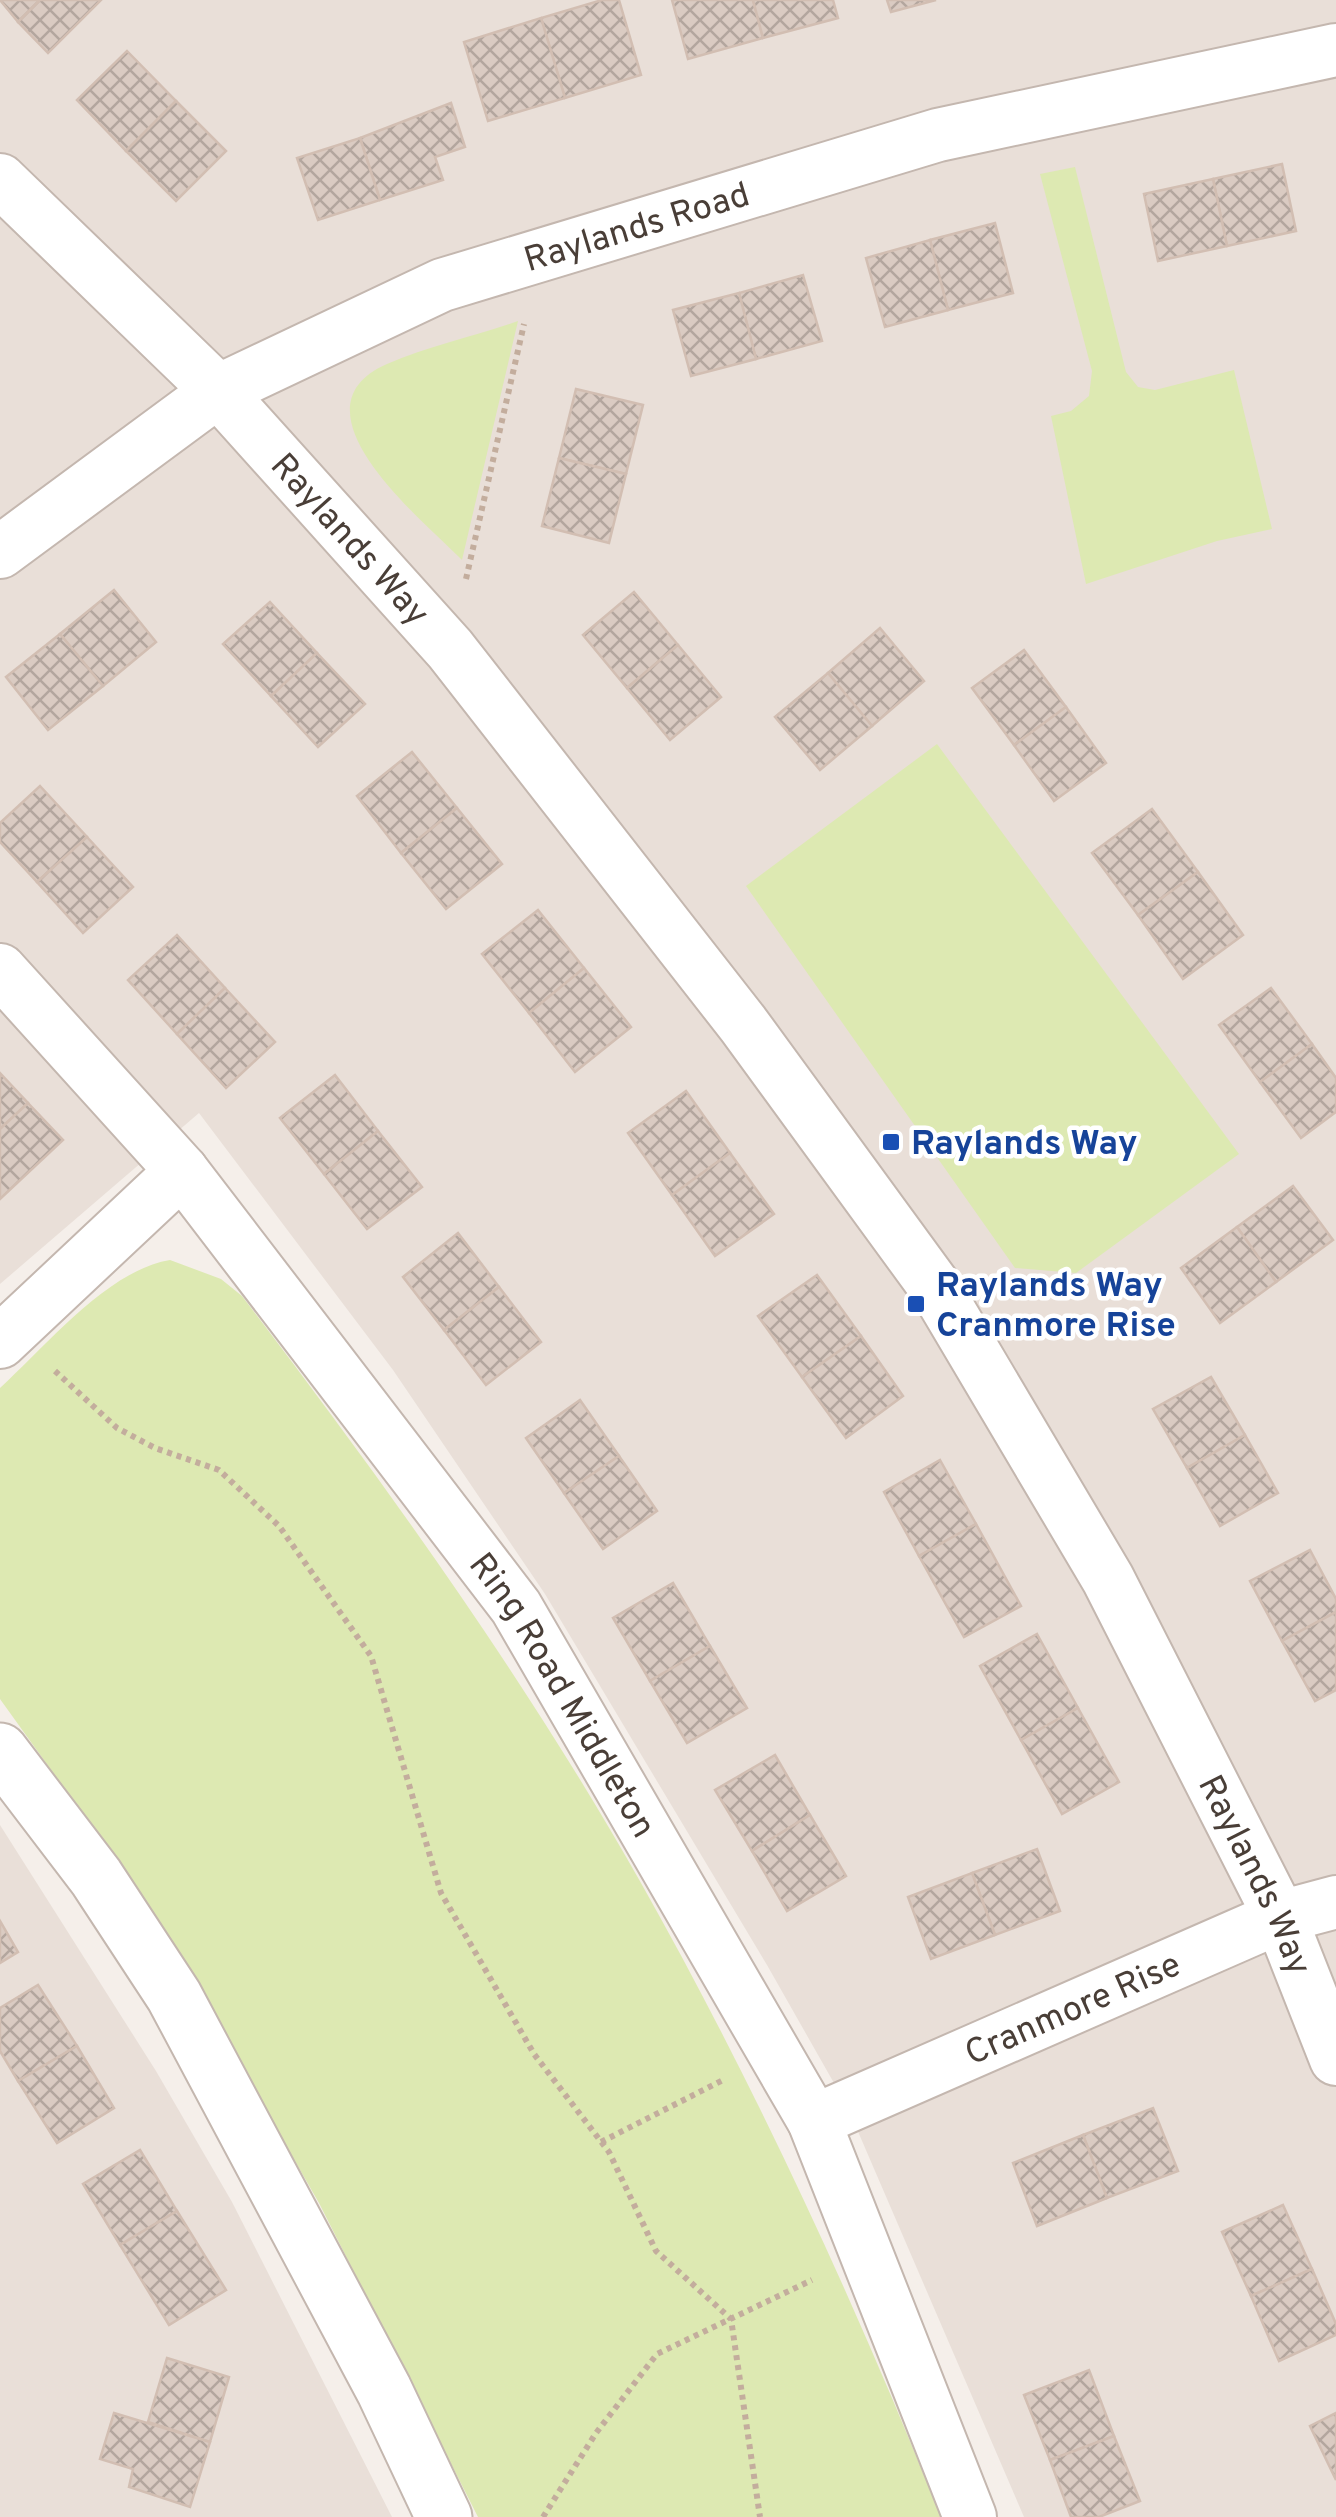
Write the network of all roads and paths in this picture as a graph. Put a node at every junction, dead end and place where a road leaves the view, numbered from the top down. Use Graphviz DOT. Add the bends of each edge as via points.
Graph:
graph roads {
  1 [pos="1336,50"];
  2 [pos="0,180"];
  3 [pos="540,254"];
  4 [pos="218,392"];
  5 [pos="0,552"];
  6 [pos="450,649"];
  7 [pos="0,970"];
  8 [pos="182,1171"];
  9 [pos="6,1336"];
  10 [pos="0,1751"];
  11 [pos="1336,1902"];
  12 [pos="1280,1917"];
  13 [pos="774,2054"];
  14 [pos="1336,2059"];
  15 [pos="814,2121"];
  16 [pos="601,2142"];
  17 [pos="867,2253"];
  18 [pos="730,2320"];
  19 [pos="444,2517"];
  20 [pos="543,2517"];
  21 [pos="760,2517"];
  22 [pos="970,2517"];
  1 -- 3 [label="street, Raylands Road" via="938,135"];
  2 -- 4 [label="street, Raylands Way"];
  3 -- 4 [label="street, Raylands Road" via="442,285"];
  3 -- 6 [label="path"];
  4 -- 5 [label="street, Raylands Road"];
  4 -- 6 [label="street, Raylands Way"];
  6 -- 12 [label="street, Raylands Way" via="743,1024 934,1286 1108,1580"];
  7 -- 8 [label="street, Ring Road Middleton"];
  8 -- 9 [label="street"];
  8 -- 13 [label="street, Ring Road Middleton" via="516,1607"];
  9 -- 16 [label="path" via="117,1428 219,1470 279,1526 371,1656 441,1893 534,2054"];
  10 -- 19 [label="street" via="96,1877 174,1996 384,2390"];
  11 -- 12 [label="street, Cranmore Rise"];
  12 -- 14 [label="street, Raylands Way"];
  12 -- 15 [label="street, Cranmore Rise"];
  13 -- 15 [label="street, Ring Road Middleton"];
  13 -- 16 [label="path"];
  15 -- 17 [label="street, Ring Road Middleton"];
  16 -- 18 [label="path" via="656,2251"];
  17 -- 18 [label="path"];
  17 -- 22 [label="street, Ring Road Middleton"];
  18 -- 20 [label="path" via="657,2354 596,2432"];
  18 -- 21 [label="path"];
}
